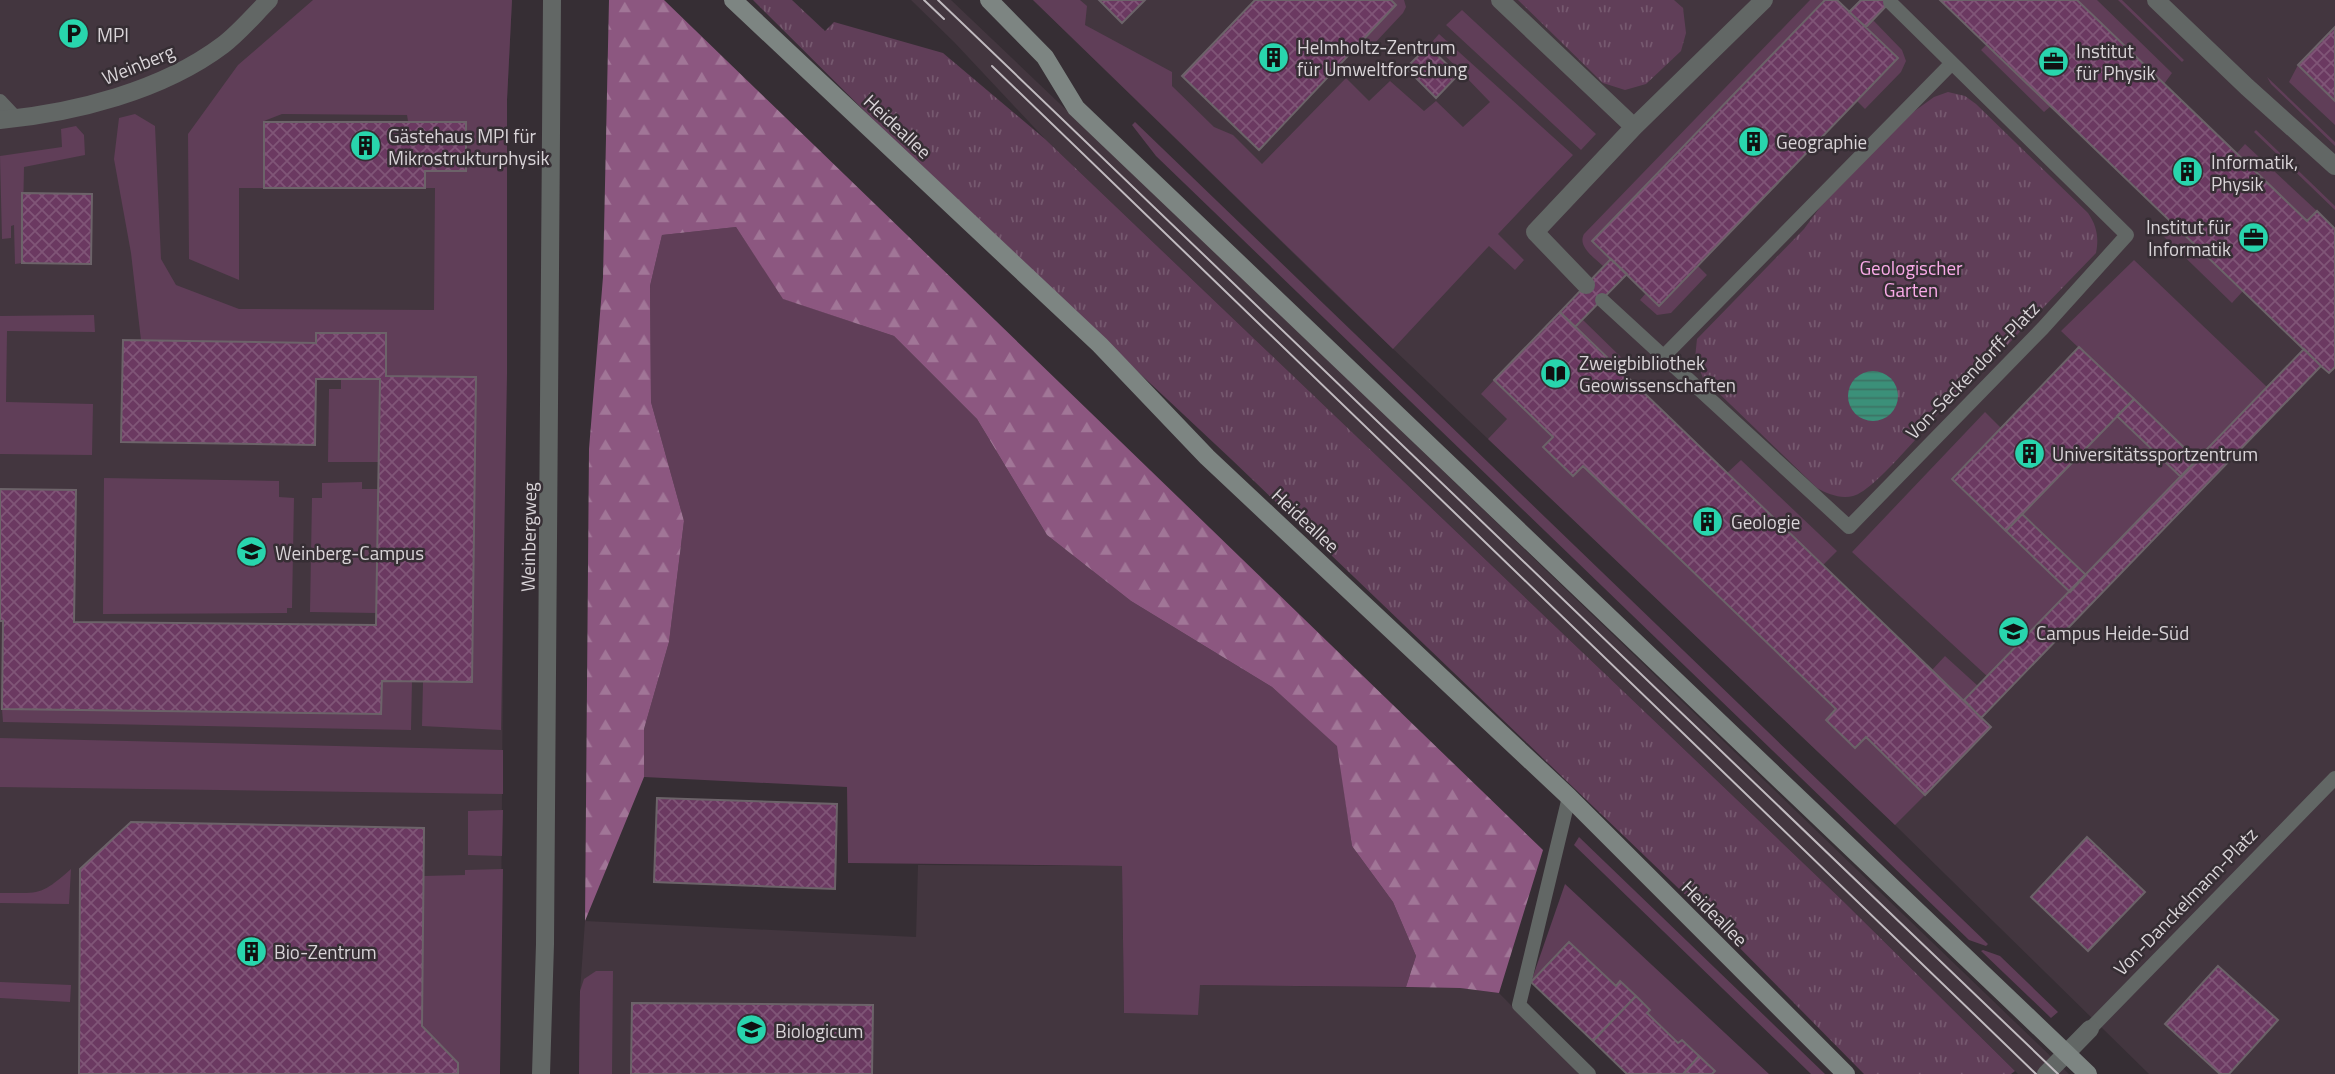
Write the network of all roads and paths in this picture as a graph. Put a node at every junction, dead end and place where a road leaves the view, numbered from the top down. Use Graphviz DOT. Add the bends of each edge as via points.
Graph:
graph roads {
  1 [pos="269,0"];
  2 [pos="552,0"];
  3 [pos="733,0"];
  4 [pos="989,0"];
  5 [pos="1500,0"];
  6 [pos="1764,0"];
  7 [pos="2156,0"];
  8 [pos="1890,2"];
  9 [pos="1952,63"];
  10 [pos="0,100"];
  11 [pos="8,119"];
  12 [pos="1633,127"];
  13 [pos="2335,166"];
  14 [pos="1586,285"];
  15 [pos="1602,300"];
  16 [pos="1664,356"];
  17 [pos="2335,778"];
  18 [pos="1569,797"];
  19 [pos="2090,1029"];
  20 [pos="2066,1054"];
  21 [pos="541,1074"];
  22 [pos="1589,1074"];
  23 [pos="1846,1074"];
  24 [pos="2046,1074"];
  25 [pos="2088,1074"];
  1 -- 11 [label="street, Weinberg" via="223,45 174,75 106,101"];
  2 -- 21 [label="street, Weinbergweg"];
  3 -- 18 [label="main road, Heideallee" via="1100,345 1208,457"];
  4 -- 20 [label="main road" via="1045,57 1076,108"];
  5 -- 12 [label="street"];
  6 -- 12 [label="street"];
  7 -- 13 [label="street"];
  8 -- 9 [label="lane, Von-Seckendorff-Platz"];
  9 -- 16 [label="lane"];
  9 -- 16 [label="lane, Von-Seckendorff-Platz" via="2127,235 1858,518 1849,527"];
  10 -- 11 [label="lane"];
  12 -- 14 [label="street" via="1535,232"];
  15 -- 16 [label="lane, Von-Seckendorff-Platz"];
  17 -- 19 [label="lane, Von-Danckelmann-Platz"];
  18 -- 22 [label="lane" via="1519,1005"];
  18 -- 23 [label="main road, Heideallee"];
  19 -- 20 [label="street, Von-Danckelmann-Platz"];
  20 -- 24 [label="street, Von-Danckelmann-Platz"];
  20 -- 25 [label="main road"];
}
